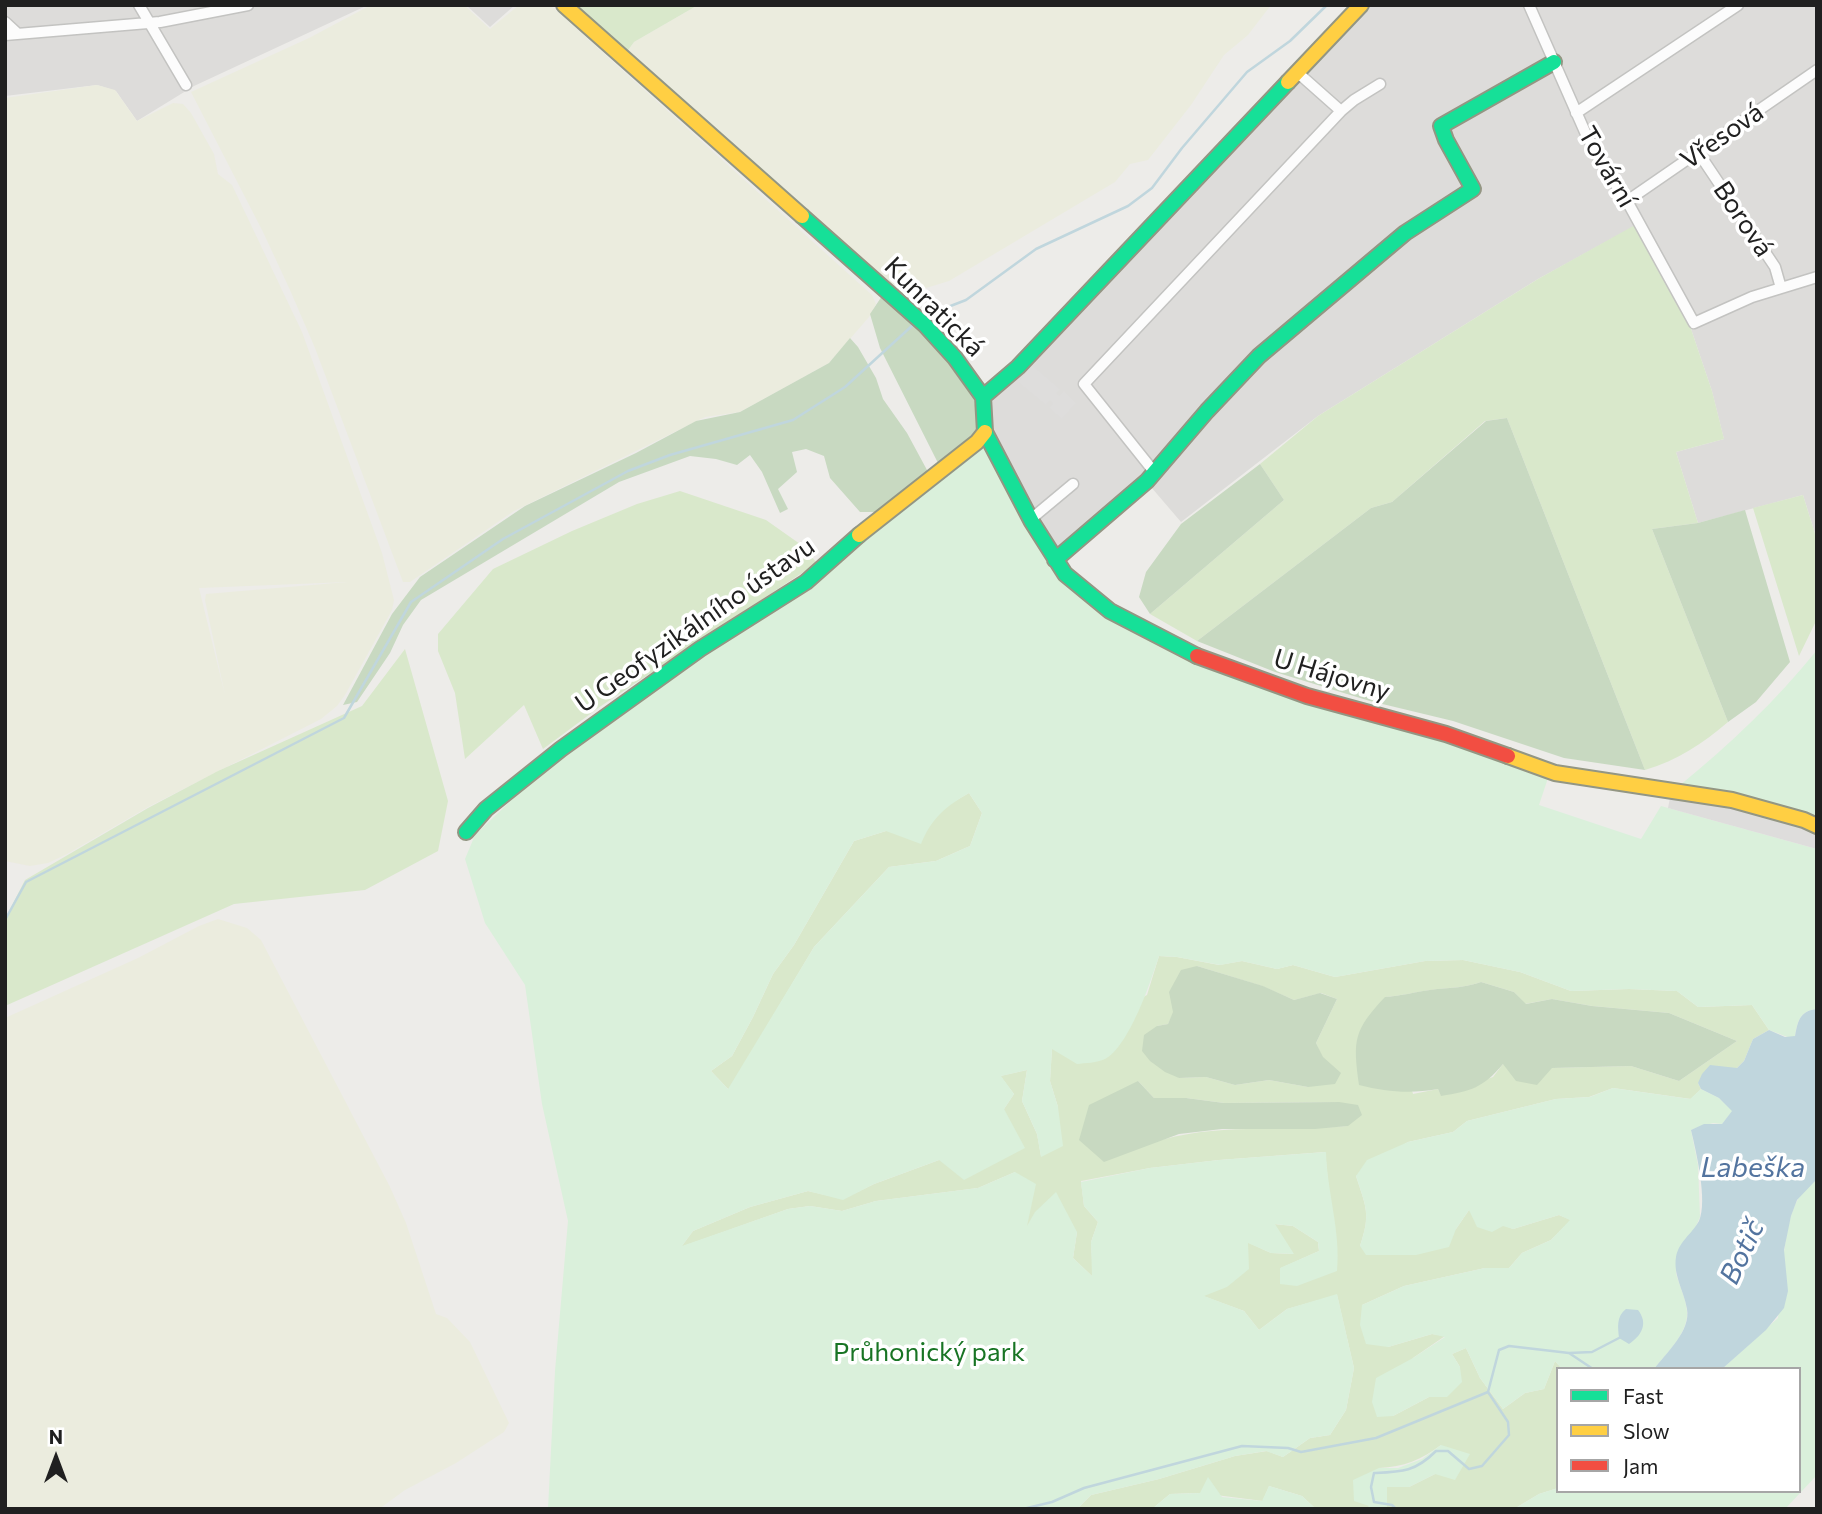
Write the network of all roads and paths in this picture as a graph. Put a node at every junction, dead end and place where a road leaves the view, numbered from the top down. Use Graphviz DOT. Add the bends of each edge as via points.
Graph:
graph roads {
  1 [pos="139,5"];
  2 [pos="248,5"];
  3 [pos="564,5"];
  4 [pos="1361,5"];
  5 [pos="1530,5"];
  6 [pos="1738,5"];
  7 [pos="5,22"];
  8 [pos="149,23"];
  9 [pos="18,34"];
  10 [pos="5,35"];
  11 [pos="1555,62"];
  12 [pos="1817,70"];
  13 [pos="1297,72"];
  14 [pos="1380,84"];
  15 [pos="186,85"];
  16 [pos="1341,111"];
  17 [pos="1576,113"];
  18 [pos="1698,152"];
  19 [pos="1627,201"];
  20 [pos="1817,277"];
  21 [pos="1781,288"];
  22 [pos="983,397"];
  23 [pos="985,432"];
  24 [pos="1155,473"];
  25 [pos="1073,484"];
  26 [pos="1031,519"];
  27 [pos="1055,560"];
  28 [pos="1817,826"];
  29 [pos="466,832"];
  1 -- 8 [label="street"];
  2 -- 8 [label="street"];
  3 -- 22 [label="street, Kunratická" via="925,325"];
  4 -- 13 [label="street, Kunratická"];
  5 -- 11 [label="street, Tovární"];
  6 -- 17 [label="street"];
  7 -- 9 [label="street"];
  8 -- 9 [label="street"];
  8 -- 15 [label="street"];
  9 -- 10 [label="street"];
  11 -- 17 [label="street, Tovární"];
  11 -- 24 [label="street" via="1441,125 1473,188 1405,233 1259,356"];
  12 -- 18 [label="street, Vřesová"];
  13 -- 16 [label="street"];
  13 -- 22 [label="street, Kunratická" via="1018,367"];
  14 -- 16 [label="street"];
  16 -- 24 [label="street" via="1084,384"];
  17 -- 19 [label="street, Tovární"];
  18 -- 19 [label="street, Vřesová"];
  18 -- 21 [label="street, Borová" via="1775,267"];
  19 -- 21 [label="street, Tovární" via="1694,323"];
  20 -- 21 [label="street"];
  22 -- 23 [label="street, U Hájovny"];
  23 -- 26 [label="street, U Hájovny"];
  23 -- 29 [label="street, U Geofyzikálního ústavu" via="806,582 700,649 561,749 486,809"];
  24 -- 27 [label="street"];
  25 -- 26 [label="street"];
  26 -- 27 [label="street, U Hájovny"];
  27 -- 28 [label="street, U Hájovny" via="1110,611 1202,659 1307,696 1446,734 1555,773 1732,800"];
}
